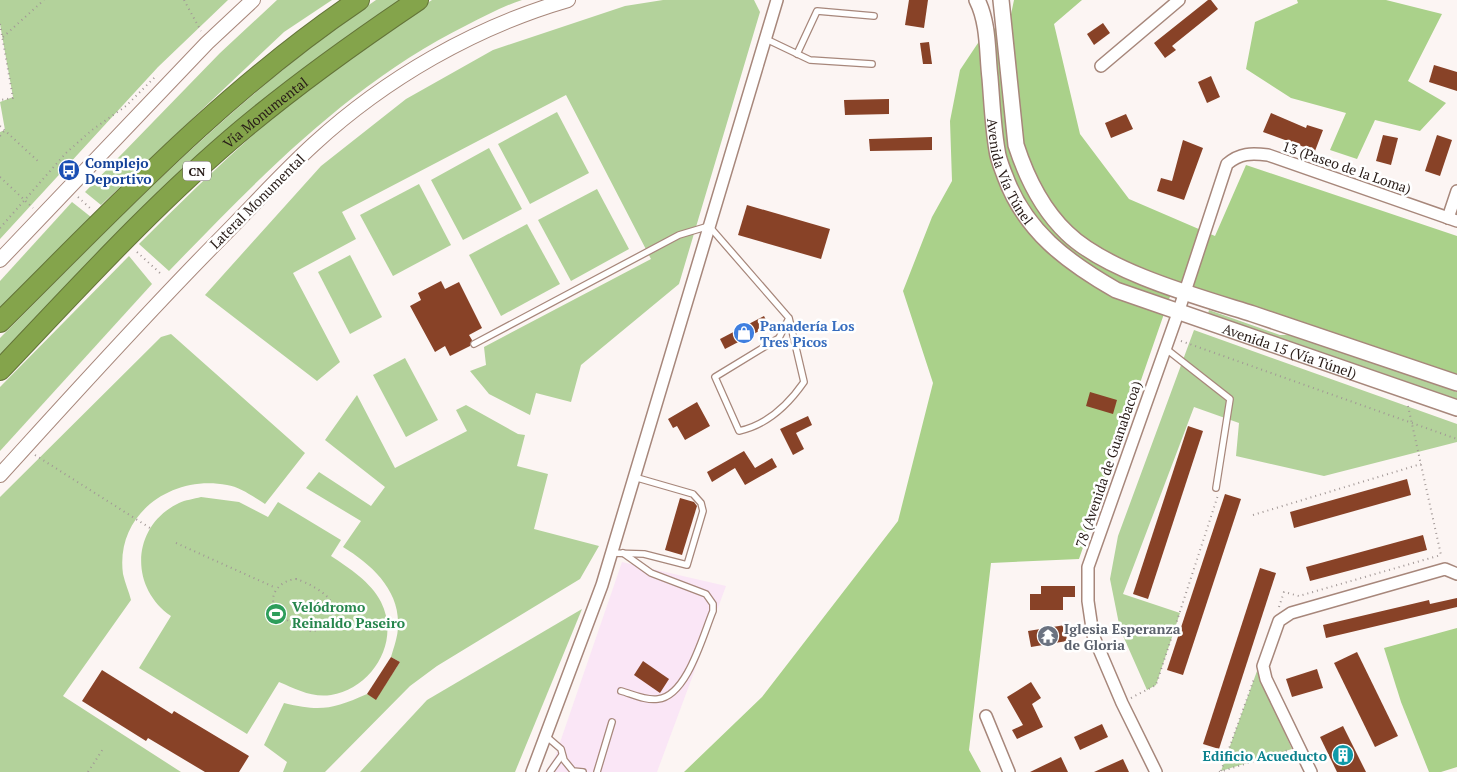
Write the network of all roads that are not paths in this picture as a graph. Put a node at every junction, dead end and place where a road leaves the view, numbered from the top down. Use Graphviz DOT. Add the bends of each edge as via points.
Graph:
graph roads {
  1 [pos="253,0"];
  2 [pos="359,0"];
  3 [pos="418,0"];
  4 [pos="568,0"];
  5 [pos="777,0"];
  6 [pos="977,0"];
  7 [pos="1001,0"];
  8 [pos="1179,0"];
  9 [pos="874,16"];
  10 [pos="766,39"];
  11 [pos="797,54"];
  12 [pos="872,64"];
  13 [pos="1101,66"];
  14 [pos="1227,164"];
  15 [pos="1457,191"];
  16 [pos="1452,219"];
  17 [pos="708,226"];
  18 [pos="0,260"];
  19 [pos="1151,279"];
  20 [pos="1125,292"];
  21 [pos="1184,292"];
  22 [pos="1178,313"];
  23 [pos="790,318"];
  24 [pos="0,322"];
  25 [pos="1167,342"];
  26 [pos="474,344"];
  27 [pos="0,370"];
  28 [pos="1457,383"];
  29 [pos="1457,408"];
  30 [pos="0,474"];
  31 [pos="634,477"];
  32 [pos="1217,490"];
  33 [pos="617,553"];
  34 [pos="1457,574"];
  35 [pos="620,691"];
  36 [pos="986,716"];
  37 [pos="612,722"];
  38 [pos="547,737"];
  39 [pos="562,754"];
  40 [pos="532,772"];
  41 [pos="550,772"];
  42 [pos="583,772"];
  43 [pos="597,772"];
  44 [pos="1009,772"];
  45 [pos="1156,772"];
  46 [pos="1311,772"];
  1 -- 18 [label="street" via="204,37"];
  2 -- 24 [label="highway, CN" via="314,30 212,114"];
  3 -- 27 [label="highway, Vía Monumental / CN" via="343,50 241,131 146,218"];
  4 -- 30 [label="street, Lateral Monumental" via="504,22 439,54 381,91 314,143 168,292"];
  5 -- 10 [label="street"];
  6 -- 20 [label="main road, Avenida Vía Túnel" via="986,31 997,152 1009,186 1031,224 1048,244 1093,277"];
  7 -- 19 [label="main road, Avenida Vía Túnel" via="1016,145 1041,199 1068,234 1082,245 1114,264"];
  8 -- 13 [label="street"];
  9 -- 11 [label="lane" via="817,11"];
  10 -- 11 [label="lane"];
  10 -- 17 [label="street"];
  11 -- 12 [label="lane" via="810,60"];
  14 -- 16 [label="street, 13 (Paseo de la Loma)" via="1236,156 1251,153 1268,155"];
  14 -- 21 [label="street, 78 (Avenida de Guanabacoa)"];
  15 -- 16 [label="street"];
  17 -- 23 [label="lane"];
  17 -- 26 [label="lane" via="679,235"];
  17 -- 31 [label="street"];
  19 -- 21 [label="main road, Avenida 15 (Vía Túnel)"];
  20 -- 22 [label="main road, Avenida 15 (Vía Túnel)"];
  21 -- 22 [label="street, 78 (Avenida de Guanabacoa)"];
  21 -- 28 [label="main road, Avenida 15 (Vía Túnel)"];
  22 -- 25 [label="street, 78 (Avenida de Guanabacoa)"];
  22 -- 29 [label="main road, Avenida 15 (Vía Túnel)"];
  23 -- 23 [label="lane" via="780,338 715,377 739,431 756,427 791,400 804,382"];
  25 -- 32 [label="lane" via="1230,399"];
  25 -- 45 [label="street, 78 (Avenida de Guanabacoa)" via="1088,567 1093,635"];
  31 -- 33 [label="street"];
  31 -- 33 [label="lane" via="693,494 703,511 687,565 644,554"];
  33 -- 35 [label="lane" via="651,573 706,594 713,604 685,679 673,693 652,700"];
  33 -- 38 [label="street"];
  34 -- 46 [label="street" via="1445,570 1278,615 1263,666 1266,679"];
  36 -- 44 [label="street"];
  37 -- 43 [label="lane"];
  38 -- 39 [label="lane"];
  38 -- 40 [label="street"];
  39 -- 41 [label="lane"];
  39 -- 42 [label="lane" via="567,766 573,771"];
}
